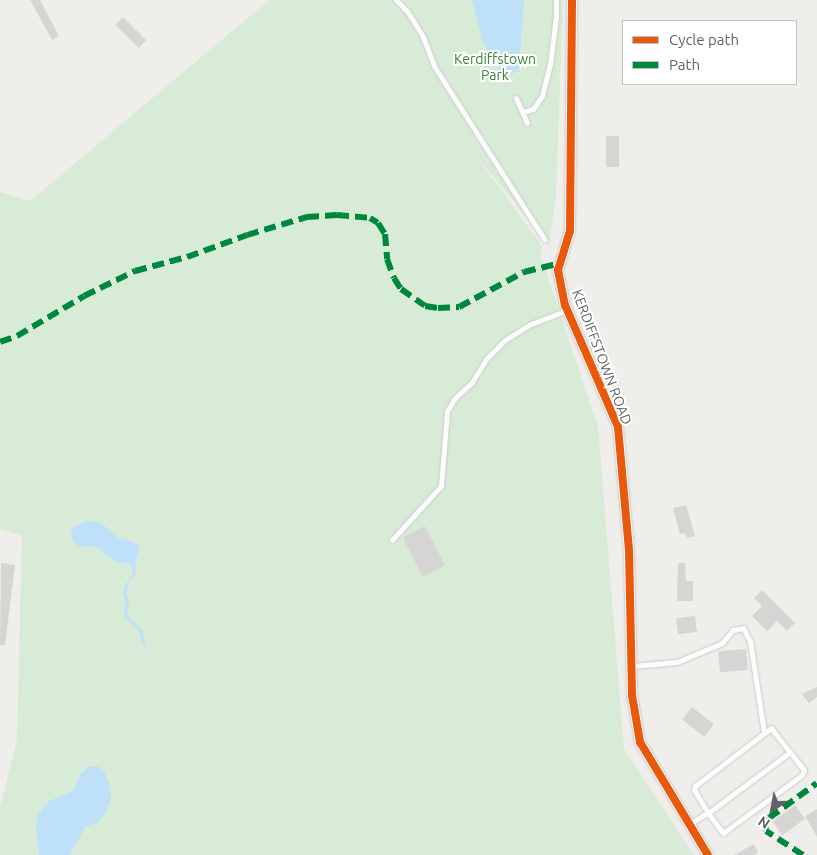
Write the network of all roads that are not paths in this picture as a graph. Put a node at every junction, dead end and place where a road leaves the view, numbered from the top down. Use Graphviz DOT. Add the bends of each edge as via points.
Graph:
graph roads {
  1 [pos="396,0"];
  2 [pos="556,0"];
  3 [pos="572,0"];
  4 [pos="516,98"];
  5 [pos="523,112"];
  6 [pos="527,123"];
  7 [pos="545,240"];
  8 [pos="567,310"];
  9 [pos="392,540"];
  10 [pos="632,666"];
  11 [pos="764,733"];
  12 [pos="790,752"];
  13 [pos="708,813"];
  14 [pos="689,824"];
  15 [pos="708,855"];
  1 -- 7 [label="lane" via="407,11 423,37 434,66"];
  2 -- 5 [label="lane" via="550,66 542,96 533,109"];
  3 -- 8 [label="street, KERDIFFSTOWN ROAD" via="570,231 558,270"];
  4 -- 5 [label="lane"];
  5 -- 6 [label="lane"];
  8 -- 9 [label="lane" via="530,324 505,340 455,398 447,411 441,486"];
  8 -- 10 [label="street, KERDIFFSTOWN ROAD" via="618,427 629,550"];
  10 -- 11 [label="lane" via="677,662 722,643 733,630 744,628 750,641"];
  10 -- 14 [label="street, KERDIFFSTOWN ROAD" via="632,695 640,742"];
  11 -- 12 [label="lane" via="771,728"];
  11 -- 13 [label="lane" via="695,786 694,790"];
  12 -- 13 [label="lane"];
  12 -- 13 [label="lane" via="804,770 802,775 723,833"];
  13 -- 14 [label="lane"];
  14 -- 15 [label="street, KERDIFFSTOWN ROAD"];
}
